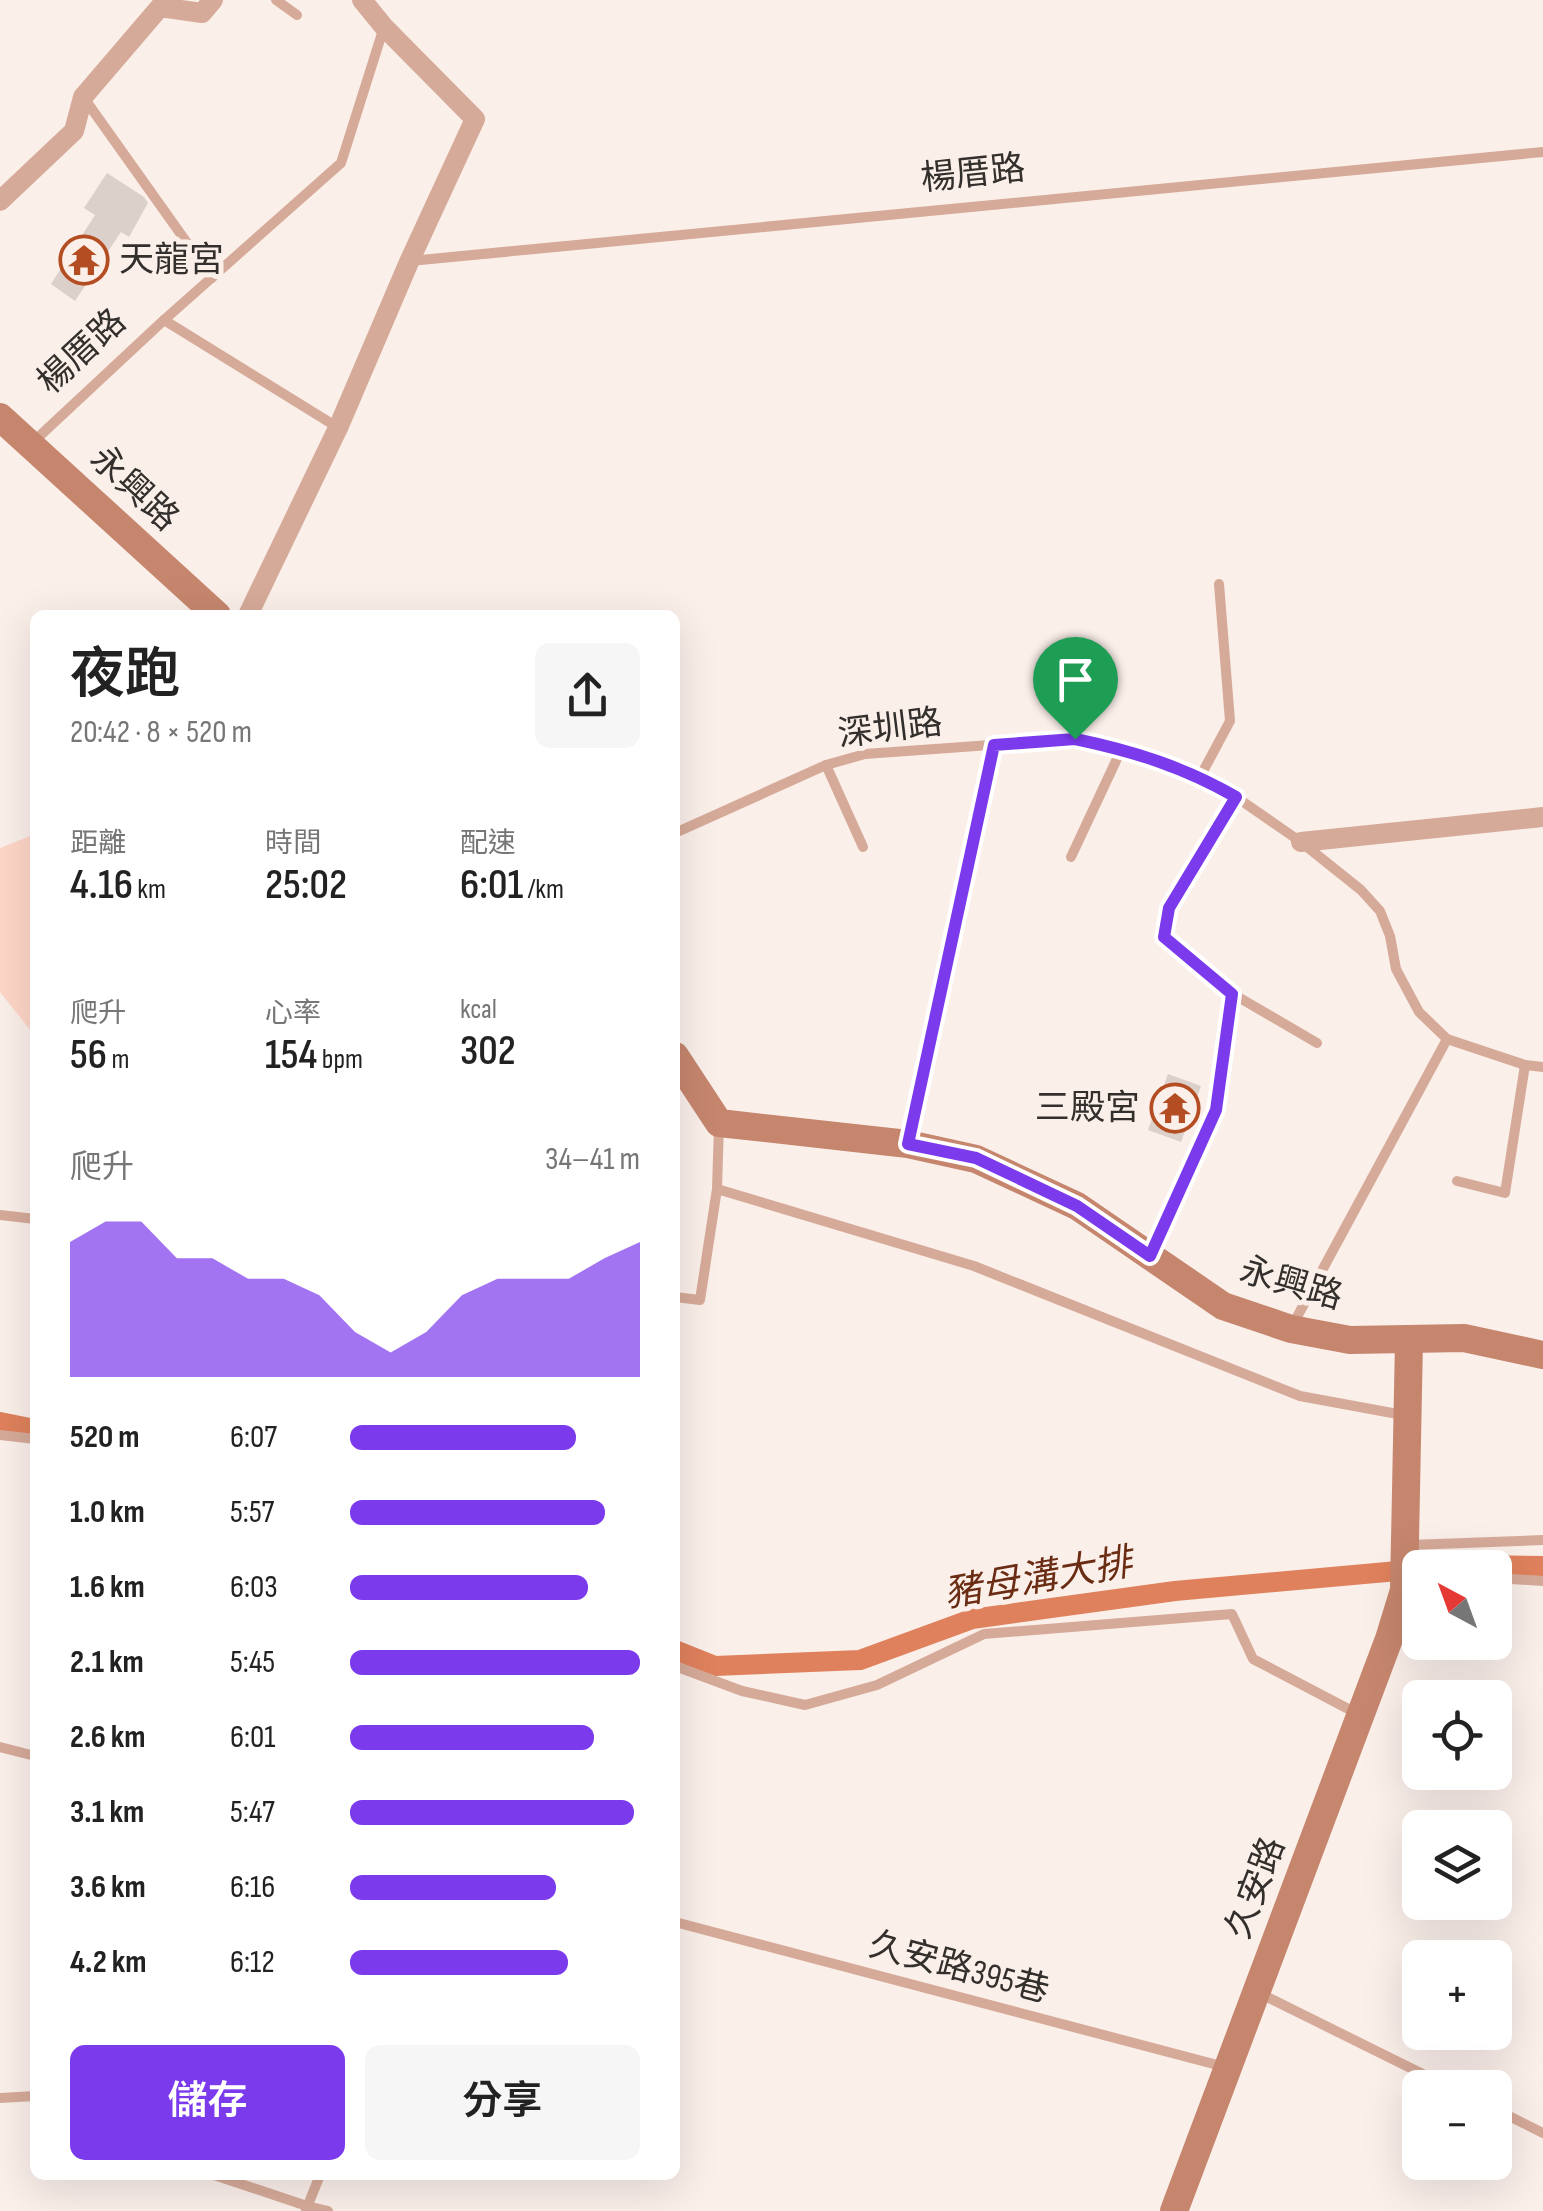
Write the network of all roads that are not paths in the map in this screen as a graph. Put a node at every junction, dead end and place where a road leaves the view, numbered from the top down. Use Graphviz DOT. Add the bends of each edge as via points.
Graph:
graph roads {
  1 [pos="213,0"];
  2 [pos="276,0"];
  3 [pos="362,0"];
  4 [pos="297,15"];
  5 [pos="384,27"];
  6 [pos="83,97"];
  7 [pos="1543,152"];
  8 [pos="0,201"];
  9 [pos="410,262"];
  10 [pos="212,278"];
  11 [pos="164,320"];
  12 [pos="0,417"];
  13 [pos="338,428"];
  14 [pos="31,445"];
  15 [pos="1219,584"];
  16 [pos="212,610"];
  17 [pos="250,610"];
  18 [pos="994,745"];
  19 [pos="1122,748"];
  20 [pos="826,764"];
  21 [pos="1200,777"];
  22 [pos="1236,797"];
  23 [pos="1543,817"];
  24 [pos="680,831"];
  25 [pos="1302,842"];
  26 [pos="863,847"];
  27 [pos="1071,857"];
  28 [pos="1232,994"];
  29 [pos="1447,1039"];
  30 [pos="1317,1043"];
  31 [pos="680,1064"];
  32 [pos="1525,1065"];
  33 [pos="1543,1067"];
  34 [pos="719,1124"];
  35 [pos="908,1144"];
  36 [pos="1458,1181"];
  37 [pos="717,1189"];
  38 [pos="0,1215"];
  39 [pos="30,1219"];
  40 [pos="1150,1256"];
  41 [pos="680,1298"];
  42 [pos="1291,1329"];
  43 [pos="1409,1341"];
  44 [pos="1543,1355"];
  45 [pos="1406,1416"];
  46 [pos="0,1435"];
  47 [pos="30,1438"];
  48 [pos="1543,1540"];
  49 [pos="1404,1546"];
  50 [pos="1405,1550"];
  51 [pos="1512,1579"];
  52 [pos="1543,1581"];
  53 [pos="1402,1610"];
  54 [pos="1402,1638"];
  55 [pos="1389,1639"];
  56 [pos="680,1668"];
  57 [pos="1360,1715"];
  58 [pos="0,1747"];
  59 [pos="30,1755"];
  60 [pos="680,1923"];
  61 [pos="1256,1992"];
  62 [pos="1228,2068"];
  63 [pos="1414,2070"];
  64 [pos="30,2096"];
  65 [pos="0,2098"];
  66 [pos="1512,2118"];
  67 [pos="1543,2133"];
  68 [pos="228,2180"];
  69 [pos="318,2180"];
  70 [pos="306,2209"];
  71 [pos="328,2211"];
  72 [pos="1174,2211"];
  1 -- 6 [label="street" via="202,13 160,7"];
  2 -- 4 [label="lane"];
  3 -- 5 [label="street"];
  5 -- 9 [label="street" via="475,120"];
  5 -- 10 [label="lane, 楊厝路" via="342,162"];
  6 -- 8 [label="street" via="74,131"];
  6 -- 10 [label="lane"];
  7 -- 9 [label="lane, 楊厝路"];
  9 -- 13 [label="street"];
  10 -- 11 [label="lane, 楊厝路"];
  11 -- 13 [label="lane"];
  11 -- 14 [label="lane, 楊厝路"];
  12 -- 14 [label="street, 永興路"];
  13 -- 17 [label="street"];
  14 -- 16 [label="street, 永興路"];
  15 -- 21 [label="lane" via="1230,721"];
  18 -- 19 [label="lane, 深圳路" via="1075,739"];
  18 -- 20 [label="lane, 深圳路" via="865,754"];
  18 -- 35 [label="lane"];
  19 -- 21 [label="lane, 深圳路"];
  19 -- 27 [label="lane"];
  20 -- 24 [label="lane, 深圳路"];
  20 -- 26 [label="lane"];
  21 -- 22 [label="lane, 深圳路"];
  22 -- 25 [label="lane, 深圳路"];
  22 -- 28 [label="lane" via="1169,908 1164,937"];
  23 -- 25 [label="street"];
  25 -- 29 [label="lane, 深圳路" via="1380,911 1396,969 1420,1012"];
  28 -- 30 [label="lane"];
  28 -- 40 [label="lane" via="1216,1110"];
  29 -- 32 [label="lane"];
  29 -- 42 [label="lane"];
  31 -- 34 [label="street"];
  32 -- 33 [label="lane"];
  32 -- 36 [label="lane" via="1505,1193"];
  34 -- 35 [label="street, 永興路"];
  34 -- 37 [label="lane"];
  35 -- 40 [label="street, 永興路" via="976,1158 1077,1206"];
  37 -- 41 [label="lane" via="700,1300"];
  37 -- 45 [label="lane" via="974,1266 1300,1396"];
  38 -- 39 [label="lane"];
  40 -- 42 [label="street, 永興路" via="1222,1306"];
  42 -- 43 [label="street, 永興路"];
  43 -- 44 [label="street, 永興路" via="1464,1338"];
  43 -- 45 [label="street, 久安路"];
  45 -- 49 [label="street, 久安路"];
  46 -- 47 [label="lane"];
  48 -- 49 [label="lane"];
  49 -- 50 [label="street, 久安路"];
  51 -- 52 [label="lane"];
  53 -- 55 [label="street, 久安路"];
  54 -- 55 [label="lane"];
  55 -- 57 [label="street, 久安路"];
  56 -- 57 [label="lane" via="805,1705 877,1685 984,1634 1232,1614 1253,1660"];
  57 -- 61 [label="street, 久安路"];
  58 -- 59 [label="lane"];
  60 -- 62 [label="lane, 久安路395巷"];
  61 -- 62 [label="street, 久安路"];
  61 -- 63 [label="lane"];
  62 -- 72 [label="street, 久安路"];
  64 -- 65 [label="lane"];
  66 -- 67 [label="lane"];
  68 -- 70 [label="lane"];
  69 -- 70 [label="lane"];
  70 -- 71 [label="lane"];
}
